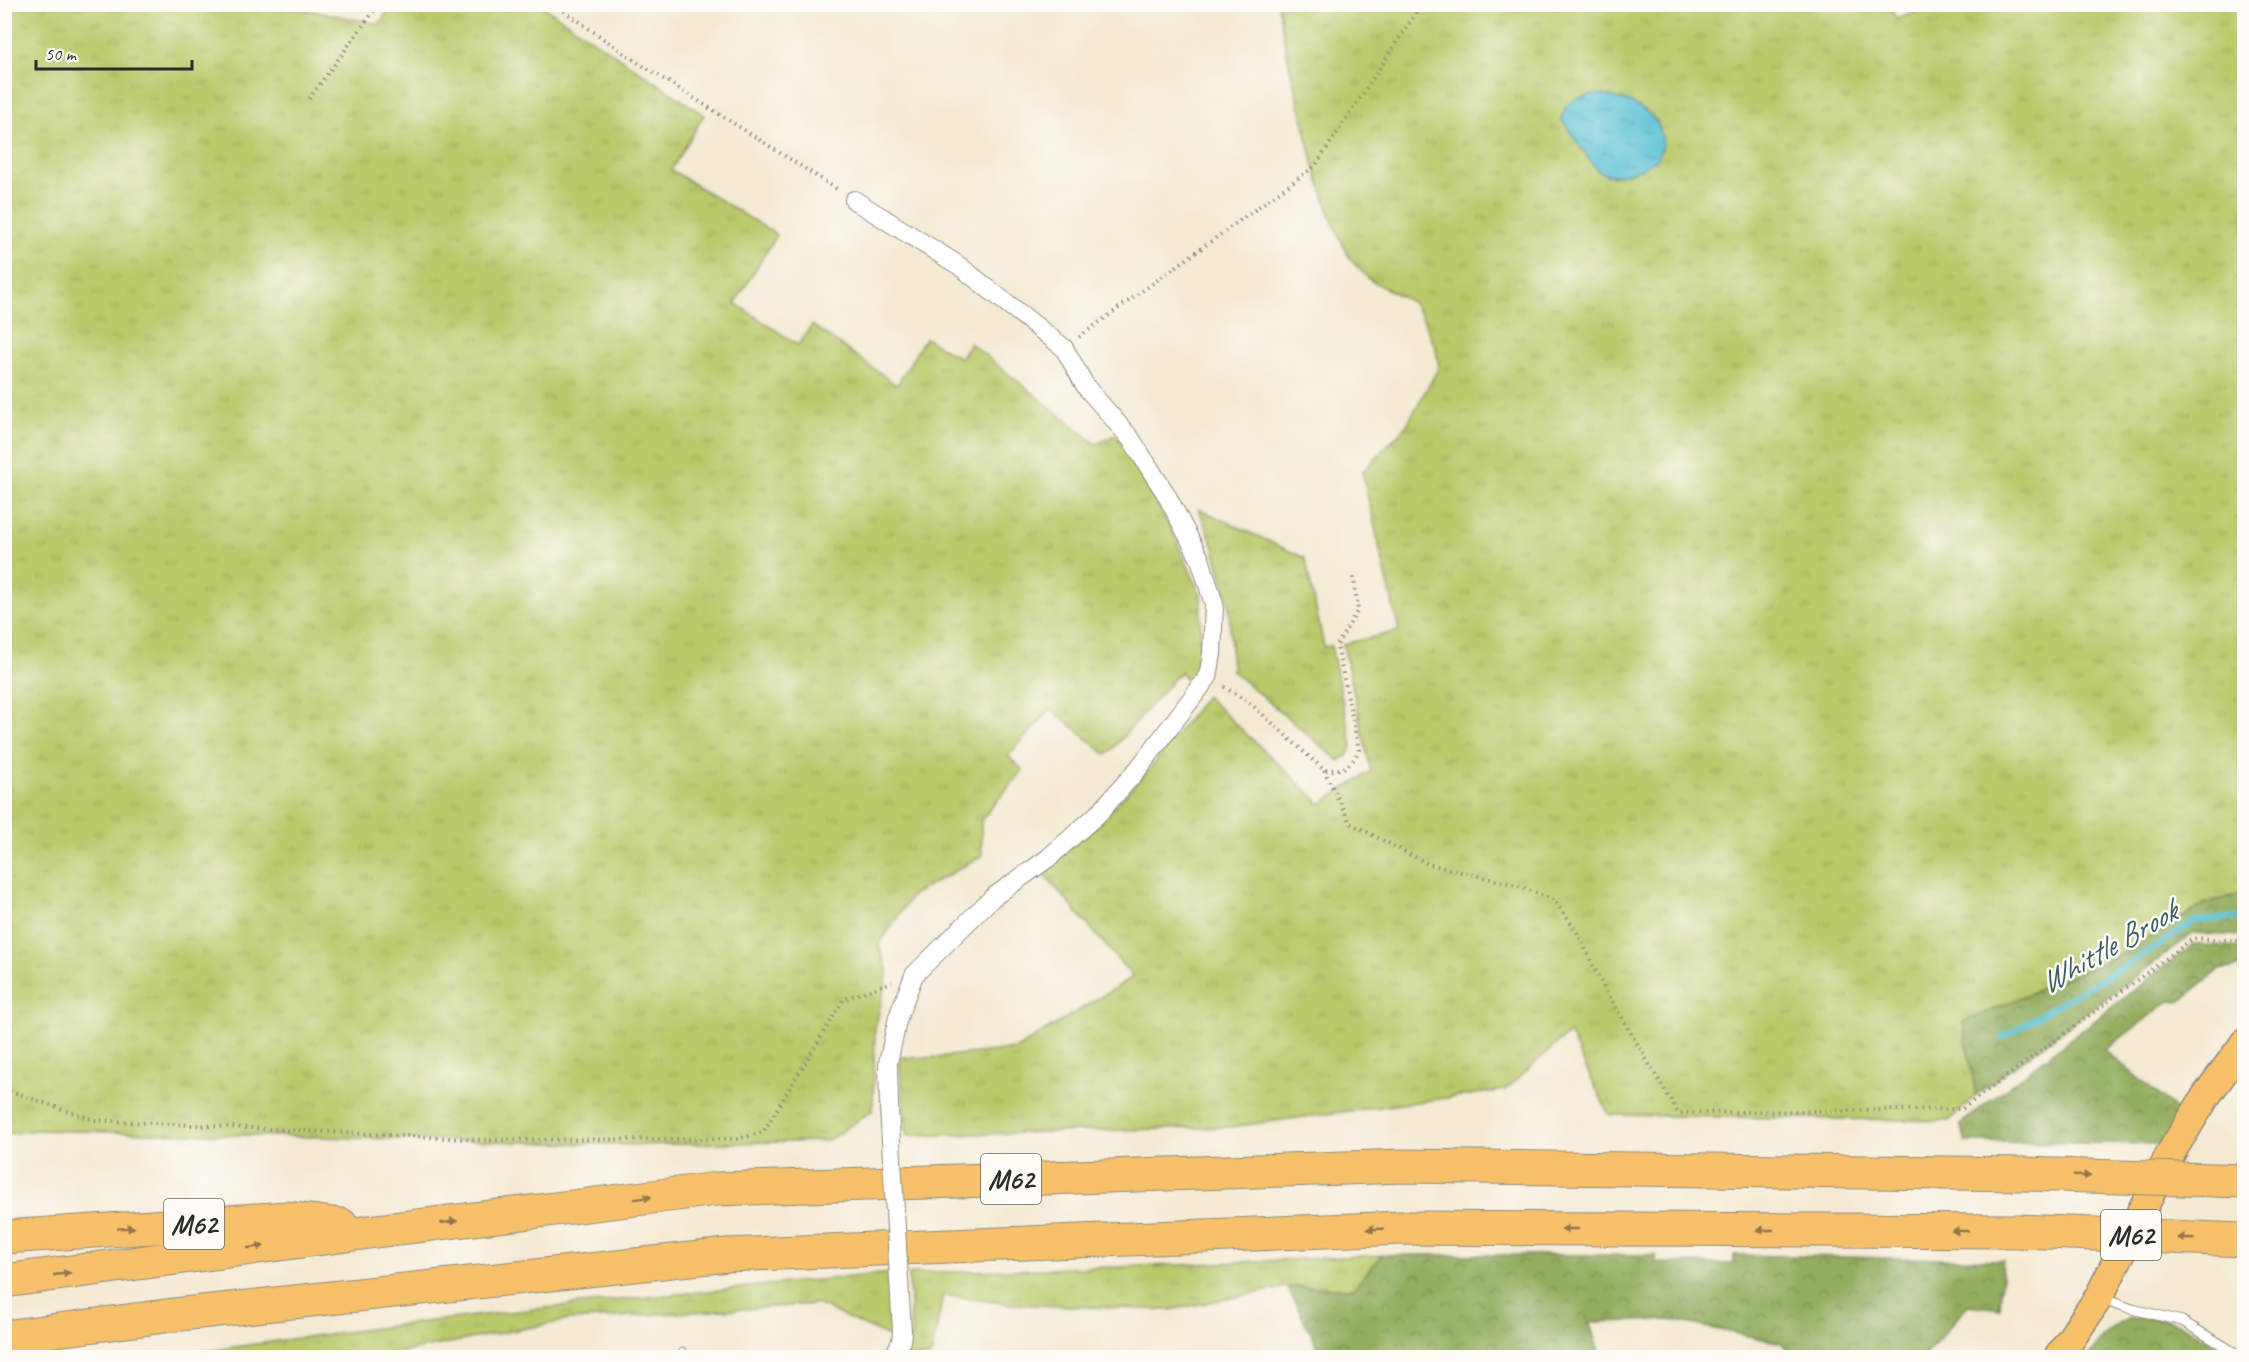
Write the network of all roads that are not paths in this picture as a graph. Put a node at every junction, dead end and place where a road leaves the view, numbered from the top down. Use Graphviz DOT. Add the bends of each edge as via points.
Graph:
graph roads {
  1 [pos="854,200"];
  2 [pos="2244,1044"];
  3 [pos="2244,1181"];
  4 [pos="384,1230"];
  5 [pos="4,1237"];
  6 [pos="2244,1240"];
  7 [pos="4,1281"];
  8 [pos="2099,1297"];
  9 [pos="173,1315"];
  10 [pos="4,1337"];
  11 [pos="2062,1351"];
  12 [pos="16,1358"];
  13 [pos="893,1358"];
  14 [pos="2244,1358"];
  1 -- 13 [label="street, bridge" via="958,266 1064,348 1086,387 1131,439 1166,494 1200,559 1214,604 1208,677 1138,769 1098,814 1047,859 992,898 914,975 898,1017 888,1063 902,1332"];
  2 -- 8 [label="main road" via="2170,1154"];
  4 -- 3 [label="highway, M62, one-way, bridge" via="717,1189 1404,1166 2024,1174"];
  5 -- 4 [label="highway, M62, one-way" via="287,1218"];
  7 -- 4 [label="highway, M62, one-way"];
  6 -- 9 [label="highway, M62, one-way, bridge" via="2018,1231 1403,1228 727,1254"];
  8 -- 11 [label="main road"];
  8 -- 14 [label="lane" via="2182,1321"];
  9 -- 10 [label="highway, M62"];
  9 -- 12 [label="highway, M62"];
}
